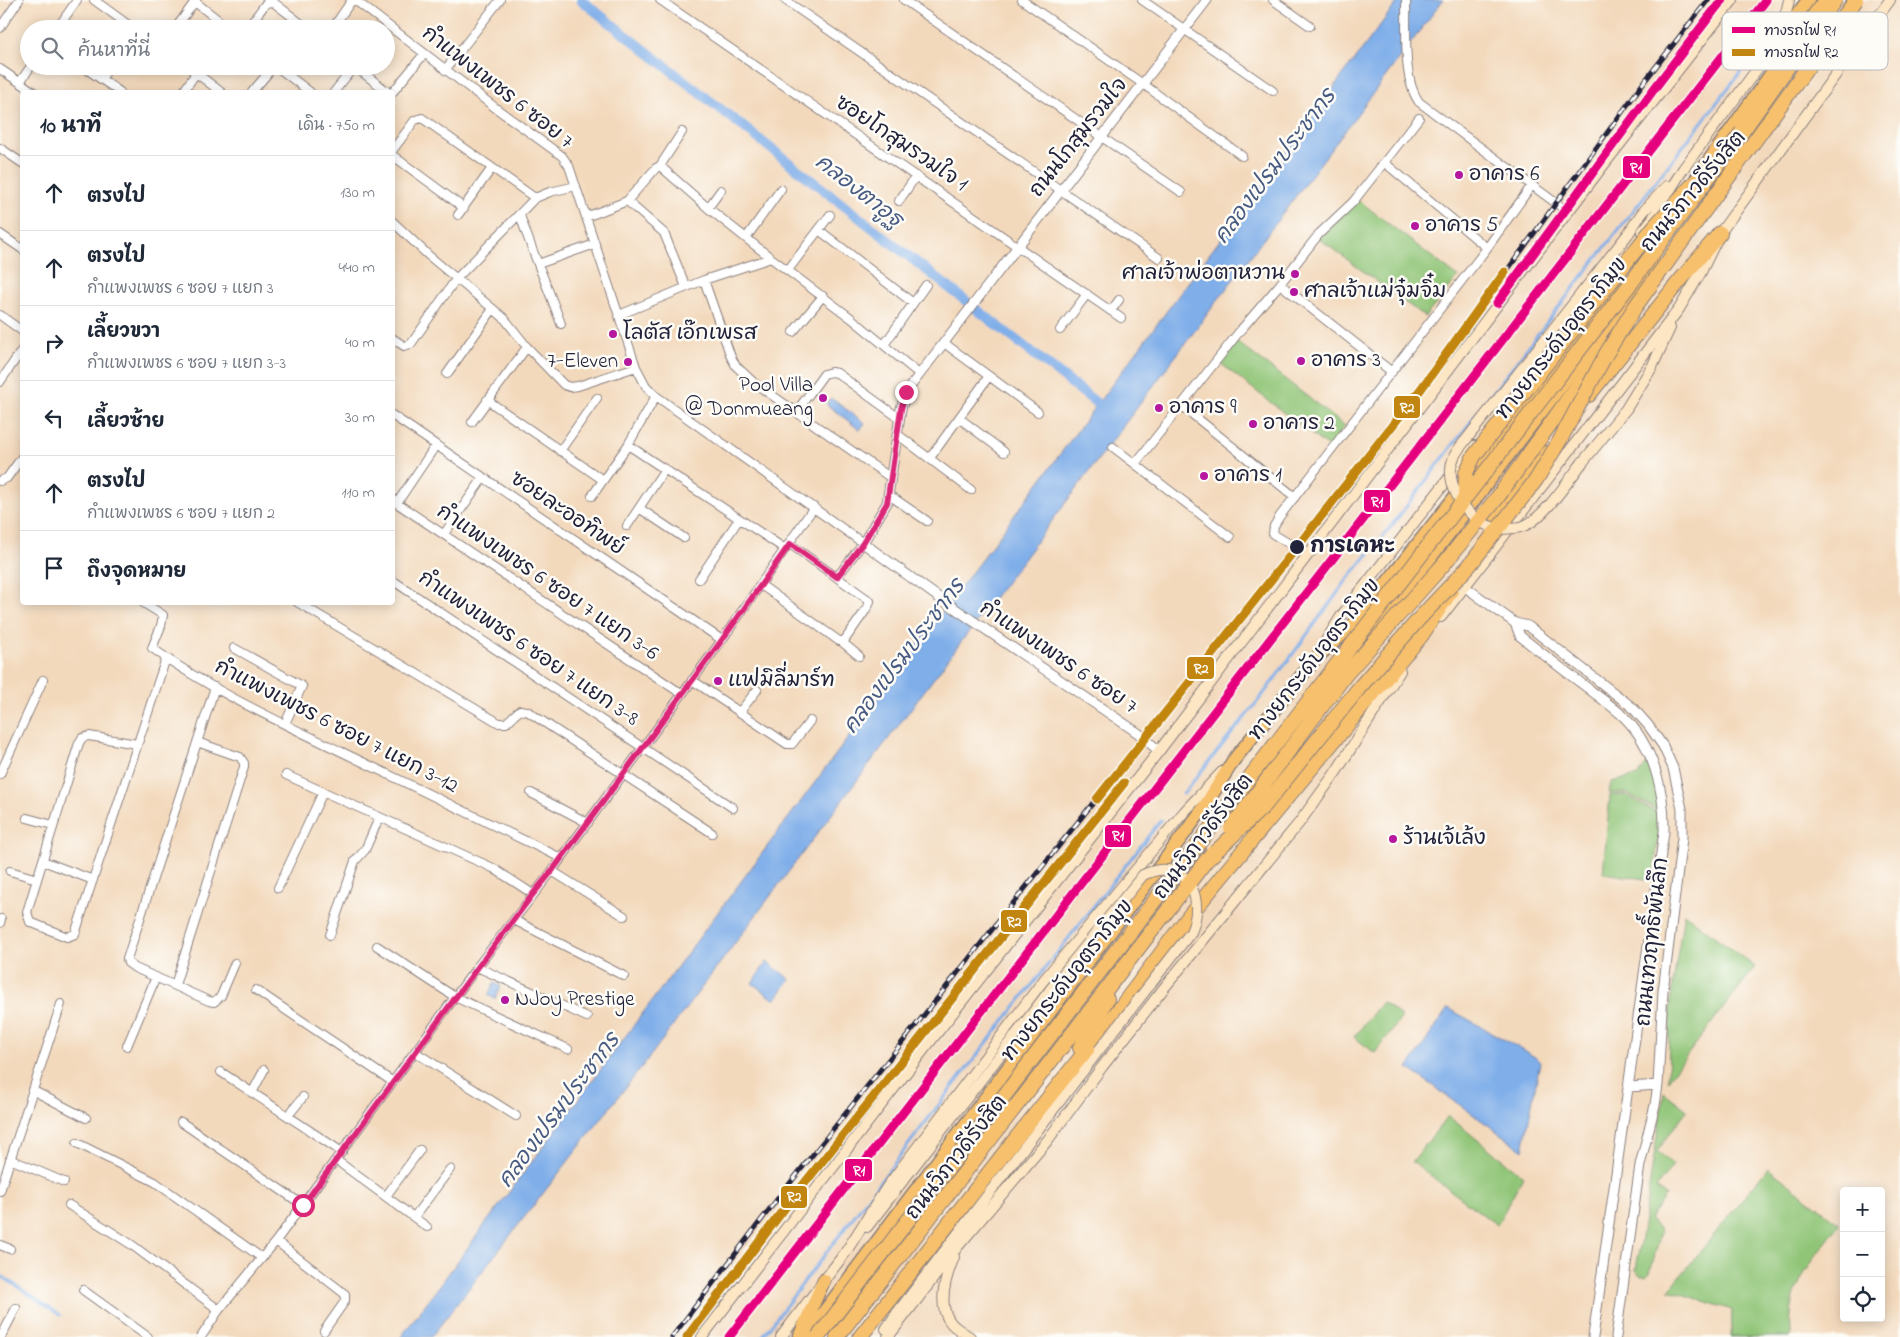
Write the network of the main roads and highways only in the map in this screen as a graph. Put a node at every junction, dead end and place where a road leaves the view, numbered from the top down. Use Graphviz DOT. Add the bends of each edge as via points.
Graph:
graph roads {
  1 [pos="1733,0"];
  2 [pos="1808,0"];
  3 [pos="1824,0"];
  4 [pos="1835,0"];
  5 [pos="1856,0"];
  6 [pos="1862,0"];
  7 [pos="1890,0"];
  8 [pos="1724,12"];
  9 [pos="1799,12"];
  10 [pos="1815,12"];
  11 [pos="1827,12"];
  12 [pos="1847,12"];
  13 [pos="1854,12"];
  14 [pos="1881,12"];
  15 [pos="1722,14"];
  16 [pos="1756,70"];
  17 [pos="1774,70"];
  18 [pos="1786,70"];
  19 [pos="1806,70"];
  20 [pos="1812,70"];
  21 [pos="1839,70"];
  22 [pos="1742,132"];
  23 [pos="1682,169"];
  24 [pos="1720,233"];
  25 [pos="1635,307"];
  26 [pos="1679,309"];
  27 [pos="1467,509"];
  28 [pos="1314,659"];
  29 [pos="1233,761"];
  30 [pos="1208,859"];
  31 [pos="1111,992"];
  32 [pos="1062,1081"];
  33 [pos="959,1245"];
  34 [pos="845,1253"];
  35 [pos="824,1280"];
  36 [pos="702,1337"];
  37 [pos="781,1337"];
  38 [pos="799,1337"];
  39 [pos="805,1337"];
  40 [pos="818,1337"];
  41 [pos="837,1337"];
  42 [pos="844,1337"];
  43 [pos="860,1337"];
  44 [pos="881,1337"];
  45 [pos="888,1337"];
  46 [pos="970,1337"];
  1 -- 8 [label="main road"];
  2 -- 9 [label="highway"];
  3 -- 10 [label="highway, ถนนวิภาวดีรังสิต"];
  4 -- 11 [label="highway, ทางยกระดับอุตราภิมุข"];
  5 -- 12 [label="highway, ทางยกระดับอุตราภิมุข, bridge"];
  6 -- 13 [label="highway, ถนนวิภาวดีรังสิต"];
  7 -- 14 [label="main road, ถนนวิภาวดีรังสิต"];
  15 -- 36 [label="main road" via="1159,751"];
  16 -- 23 [label="main road, ถนนวิภาวดีรังสิต"];
  17 -- 28 [label="highway, ถนนวิภาวดีรังสิต" via="1493,449 1355,623"];
  18 -- 22 [label="highway, ทางยกระดับอุตราภิมุข"];
  19 -- 25 [label="highway, ทางยกระดับอุตราภิมุข, bridge"];
  20 -- 31 [label="highway, ถนนวิภาวดีรังสิต" via="1753,154 1605,328 1390,610 1241,825"];
  21 -- 24 [label="main road, ถนนวิภาวดีรังสิต"];
  22 -- 27 [label="highway, bridge" via="1653,228 1474,456 1466,473 1464,496"];
  22 -- 40 [label="highway, ทางยกระดับอุตราภิมุข, bridge" via="1631,283"];
  23 -- 27 [label="main road, bridge" via="1642,213 1453,458 1452,486"];
  23 -- 28 [label="main road, ถนนวิภาวดีรังสิต" via="1653,218 1342,614"];
  24 -- 26 [label="main road, ถนนวิภาวดีรังสิต"];
  24 -- 32 [label="highway" via="1604,374 1509,504 1421,636 1189,916"];
  25 -- 30 [label="highway, ทางยกระดับอุตราภิมุข, bridge" via="1497,498 1443,565 1346,674"];
  25 -- 30 [label="highway, ทางยกระดับอุตราภิมุข, bridge" via="1536,480 1469,566 1359,688 1265,804"];
  26 -- 27 [label="main road, bridge" via="1652,367 1626,409 1536,518 1525,526 1491,527"];
  26 -- 33 [label="main road, ถนนวิภาวดีรังสิต" via="1396,677 1336,772 1299,823 1164,988 1047,1141"];
  28 -- 29 [label="highway, ถนนวิภาวดีรังสิต"];
  29 -- 34 [label="main road, ถนนวิภาวดีรังสิต" via="1184,812 1043,981 887,1187"];
  29 -- 39 [label="highway, ถนนวิภาวดีรังสิต" via="1203,809"];
  30 -- 41 [label="highway, ทางยกระดับอุตราภิมุข, bridge"];
  31 -- 32 [label="highway"];
  31 -- 42 [label="highway, ถนนวิภาวดีรังสิต"];
  32 -- 43 [label="highway"];
  33 -- 45 [label="main road, ถนนวิภาวดีรังสิต"];
  33 -- 46 [label="main road" via="947,1275 943,1303 950,1322"];
  34 -- 35 [label="main road, ถนนวิภาวดีรังสิต"];
  34 -- 44 [label="main road, bridge" via="875,1219 1050,990 1143,875 1154,870 1182,875 1192,886 1197,901 1197,919 1191,932"];
  35 -- 37 [label="main road, ถนนวิภาวดีรังสิต"];
  35 -- 38 [label="highway"];
}
